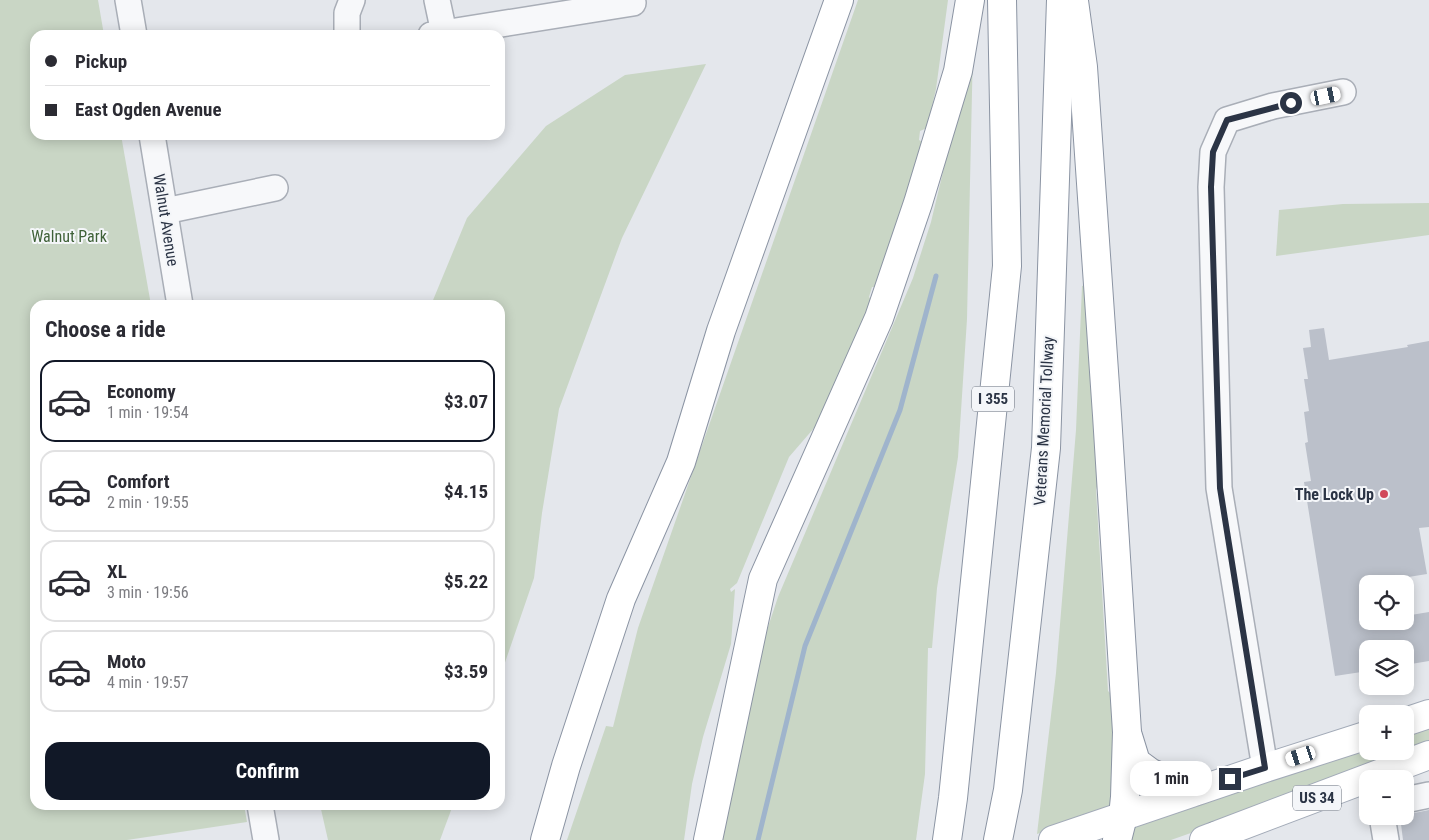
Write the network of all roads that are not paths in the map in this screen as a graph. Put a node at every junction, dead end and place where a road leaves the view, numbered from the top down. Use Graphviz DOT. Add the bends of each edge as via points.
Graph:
graph roads {
  1 [pos="128,0"];
  2 [pos="352,0"];
  3 [pos="437,0"];
  4 [pos="839,0"];
  5 [pos="970,0"];
  6 [pos="1002,0"];
  7 [pos="1061,0"];
  8 [pos="1074,0"];
  9 [pos="633,2"];
  10 [pos="133,30"];
  11 [pos="347,30"];
  12 [pos="438,30"];
  13 [pos="462,30"];
  14 [pos="1343,92"];
  15 [pos="153,140"];
  16 [pos="275,188"];
  17 [pos="165,211"];
  18 [pos="179,300"];
  19 [pos="1429,714"];
  20 [pos="1414,719"];
  21 [pos="1127,732"];
  22 [pos="1359,737"];
  23 [pos="1429,755"];
  24 [pos="1265,768"];
  25 [pos="1008,790"];
  26 [pos="1195,791"];
  27 [pos="1429,795"];
  28 [pos="1414,798"];
  29 [pos="261,810"];
  30 [pos="1384,825"];
  31 [pos="1120,828"];
  32 [pos="1210,839"];
  33 [pos="266,840"];
  34 [pos="545,840"];
  35 [pos="708,840"];
  36 [pos="947,840"];
  37 [pos="998,840"];
  38 [pos="1005,840"];
  39 [pos="1053,840"];
  40 [pos="1386,840"];
  1 -- 10 [label="street"];
  2 -- 11 [label="street" via="347,13"];
  3 -- 12 [label="street"];
  4 -- 34 [label="main road" via="721,331 680,462 621,599"];
  5 -- 35 [label="main road" via="958,71 879,318 763,579"];
  6 -- 36 [label="main road, I 355" via="1007,266"];
  7 -- 25 [label="main road, Veterans Memorial Tollway" via="1046,448"];
  8 -- 21 [label="main road" via="1083,76"];
  9 -- 13 [label="street"];
  14 -- 24 [label="street" via="1273,106 1227,120 1213,152 1211,187 1220,488"];
  15 -- 17 [label="street, Walnut Avenue"];
  16 -- 17 [label="street"];
  17 -- 18 [label="street, Walnut Avenue"];
  19 -- 20 [label="main road"];
  21 -- 26 [label="main road" via="1136,762 1151,773"];
  21 -- 31 [label="main road"];
  22 -- 24 [label="main road"];
  23 -- 32 [label="main road, US 34"];
  24 -- 26 [label="main road"];
  25 -- 37 [label="main road, Veterans Memorial Tollway"];
  25 -- 38 [label="main road"];
  26 -- 31 [label="main road"];
  27 -- 28 [label="street"];
  29 -- 33 [label="street"];
  30 -- 40 [label="street"];
  31 -- 39 [label="main road"];
}
